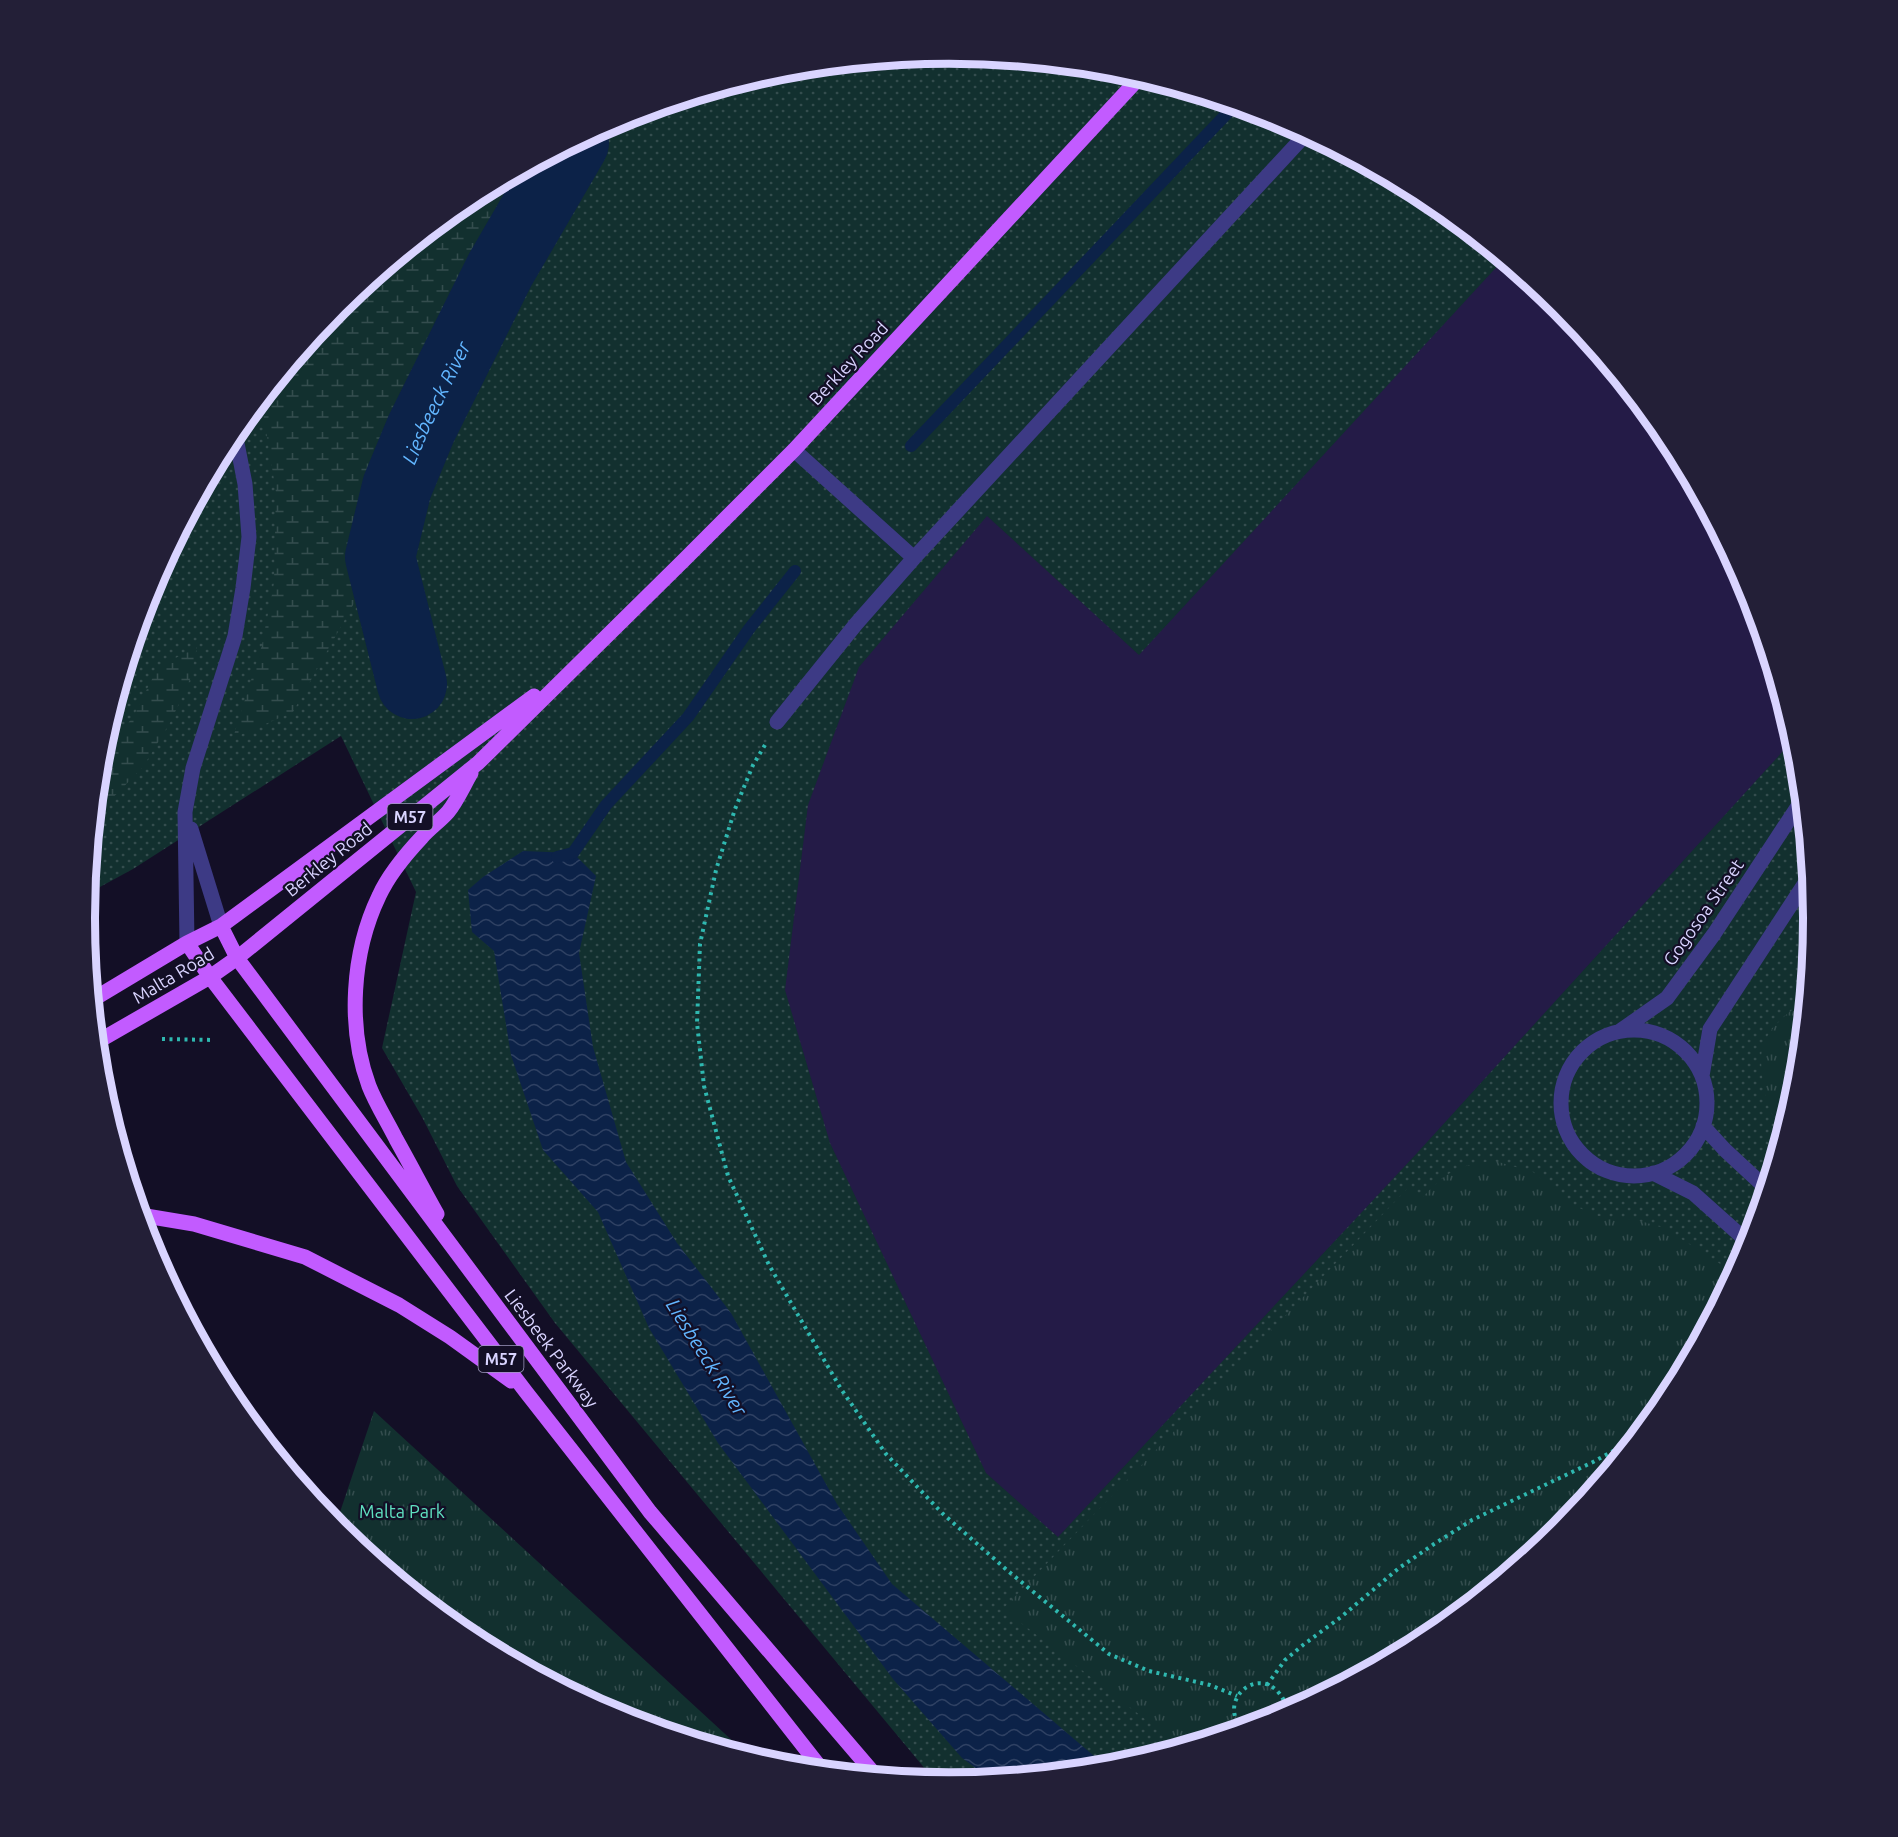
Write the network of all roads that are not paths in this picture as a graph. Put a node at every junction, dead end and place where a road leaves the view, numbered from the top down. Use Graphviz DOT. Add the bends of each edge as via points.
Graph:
graph roads {
  1 [pos="1133,85"];
  2 [pos="1300,141"];
  3 [pos="238,446"];
  4 [pos="794,450"];
  5 [pos="914,558"];
  6 [pos="574,667"];
  7 [pos="777,723"];
  8 [pos="478,763"];
  9 [pos="1796,809"];
  10 [pos="185,812"];
  11 [pos="1802,888"];
  12 [pos="220,926"];
  13 [pos="186,943"];
  14 [pos="237,958"];
  15 [pos="210,977"];
  16 [pos="99,996"];
  17 [pos="1620,1031"];
  18 [pos="103,1038"];
  19 [pos="1702,1076"];
  20 [pos="1703,1126"];
  21 [pos="1653,1173"];
  22 [pos="1761,1183"];
  23 [pos="149,1217"];
  24 [pos="1741,1236"];
  25 [pos="463,1262"];
  26 [pos="526,1392"];
  27 [pos="815,1761"];
  28 [pos="870,1768"];
  1 -- 4 [label="main road, Berkley Road"];
  2 -- 5 [label="street"];
  3 -- 10 [label="street" via="249,537 243,588 235,636 193,768"];
  4 -- 5 [label="street"];
  4 -- 6 [label="main road, Berkley Road"];
  5 -- 7 [label="street"];
  6 -- 8 [label="main road, Berkley Road / M57"];
  6 -- 12 [label="main road, Berkley Road / M57"];
  8 -- 14 [label="main road, Berkley Road / M57"];
  8 -- 25 [label="main road" via="449,810 398,865 379,895 357,966 355,1001 361,1056 369,1085"];
  9 -- 17 [label="street, Gogosoa Street" via="1667,998"];
  10 -- 12 [label="street"];
  10 -- 13 [label="street"];
  11 -- 19 [label="street" via="1710,1029"];
  12 -- 13 [label="main road, Malta Road / M57"];
  12 -- 14 [label="main road, Liesbeek Parkway / M57"];
  13 -- 15 [label="main road, M57"];
  13 -- 16 [label="main road, Malta Road / M57"];
  14 -- 15 [label="main road, Malta Road / M57"];
  14 -- 25 [label="main road, Liesbeek Parkway / M57"];
  15 -- 18 [label="main road, Malta Road / M57"];
  15 -- 26 [label="main road, M57"];
  17 -- 19 [label="street" via="1645,1030 1669,1039 1689,1054"];
  17 -- 21 [label="street" via="1596,1040 1577,1057 1565,1076 1560,1099 1563,1122 1572,1143 1587,1160 1608,1172 1630,1176"];
  19 -- 20 [label="street" via="1707,1101"];
  20 -- 21 [label="street" via="1691,1148 1674,1164"];
  20 -- 22 [label="street"];
  21 -- 24 [label="street" via="1693,1193"];
  23 -- 26 [label="main road" via="194,1224 305,1257 399,1305"];
  25 -- 28 [label="main road, Liesbeek Parkway / M57" via="651,1512"];
  26 -- 27 [label="main road, M57"];
}
